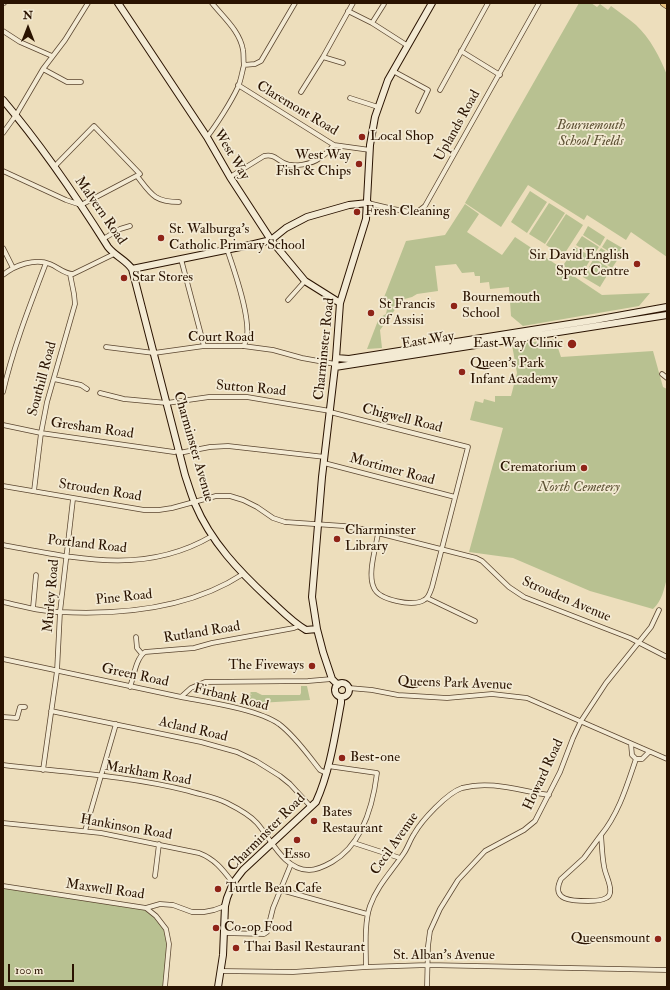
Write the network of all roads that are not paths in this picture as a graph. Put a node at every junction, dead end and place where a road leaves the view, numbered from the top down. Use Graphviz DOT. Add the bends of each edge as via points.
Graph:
graph roads {
  1 [pos="88,3"];
  2 [pos="118,3"];
  3 [pos="212,3"];
  4 [pos="295,3"];
  5 [pos="353,3"];
  6 [pos="432,3"];
  7 [pos="488,3"];
  8 [pos="539,3"];
  9 [pos="664,3"];
  10 [pos="384,4"];
  11 [pos="667,6"];
  12 [pos="348,11"];
  13 [pos="372,23"];
  14 [pos="3,31"];
  15 [pos="408,46"];
  16 [pos="461,51"];
  17 [pos="52,56"];
  18 [pos="323,57"];
  19 [pos="343,63"];
  20 [pos="244,66"];
  21 [pos="44,69"];
  22 [pos="393,71"];
  23 [pos="500,75"];
  24 [pos="81,82"];
  25 [pos="238,86"];
  26 [pos="440,90"];
  27 [pos="301,92"];
  28 [pos="350,98"];
  29 [pos="3,100"];
  30 [pos="378,107"];
  31 [pos="418,111"];
  32 [pos="16,115"];
  33 [pos="3,133"];
  34 [pos="207,137"];
  35 [pos="334,145"];
  36 [pos="370,150"];
  37 [pos="54,167"];
  38 [pos="3,171"];
  39 [pos="137,176"];
  40 [pos="230,178"];
  41 [pos="179,202"];
  42 [pos="368,203"];
  43 [pos="81,205"];
  44 [pos="130,226"];
  45 [pos="103,239"];
  46 [pos="271,240"];
  47 [pos="3,248"];
  48 [pos="227,249"];
  49 [pos="114,254"];
  50 [pos="181,259"];
  51 [pos="46,263"];
  52 [pos="13,268"];
  53 [pos="132,269"];
  54 [pos="70,274"];
  55 [pos="3,275"];
  56 [pos="305,281"];
  57 [pos="288,300"];
  58 [pos="340,302"];
  59 [pos="667,307"];
  60 [pos="667,315"];
  61 [pos="204,346"];
  62 [pos="244,346"];
  63 [pos="106,347"];
  64 [pos="154,352"];
  65 [pos="336,363"];
  66 [pos="662,374"];
  67 [pos="54,378"];
  68 [pos="667,378"];
  69 [pos="87,389"];
  70 [pos="3,392"];
  71 [pos="100,393"];
  72 [pos="167,403"];
  73 [pos="330,411"];
  74 [pos="3,425"];
  75 [pos="41,433"];
  76 [pos="179,452"];
  77 [pos="324,460"];
  78 [pos="3,486"];
  79 [pos="34,491"];
  80 [pos="455,498"];
  81 [pos="73,499"];
  82 [pos="194,502"];
  83 [pos="319,524"];
  84 [pos="378,533"];
  85 [pos="212,536"];
  86 [pos="3,545"];
  87 [pos="442,549"];
  88 [pos="67,556"];
  89 [pos="242,574"];
  90 [pos="36,575"];
  91 [pos="427,598"];
  92 [pos="3,602"];
  93 [pos="33,608"];
  94 [pos="659,610"];
  95 [pos="60,612"];
  96 [pos="475,621"];
  97 [pos="299,626"];
  98 [pos="317,629"];
  99 [pos="136,637"];
  100 [pos="639,643"];
  101 [pos="142,654"];
  102 [pos="667,657"];
  103 [pos="3,659"];
  104 [pos="57,671"];
  105 [pos="332,679"];
  106 [pos="338,685"];
  107 [pos="130,686"];
  108 [pos="349,688"];
  109 [pos="181,697"];
  110 [pos="341,697"];
  111 [pos="25,707"];
  112 [pos="51,710"];
  113 [pos="3,717"];
  114 [pos="581,721"];
  115 [pos="116,724"];
  116 [pos="631,744"];
  117 [pos="649,752"];
  118 [pos="636,759"];
  119 [pos="667,759"];
  120 [pos="3,764"];
  121 [pos="328,766"];
  122 [pos="43,770"];
  123 [pos="326,773"];
  124 [pos="100,776"];
  125 [pos="549,795"];
  126 [pos="311,807"];
  127 [pos="3,823"];
  128 [pos="85,831"];
  129 [pos="601,835"];
  130 [pos="272,843"];
  131 [pos="354,843"];
  132 [pos="159,844"];
  133 [pos="400,858"];
  134 [pos="291,864"];
  135 [pos="155,876"];
  136 [pos="233,883"];
  137 [pos="3,886"];
  138 [pos="281,890"];
  139 [pos="225,906"];
  140 [pos="146,908"];
  141 [pos="367,914"];
  142 [pos="224,934"];
  143 [pos="428,965"];
  144 [pos="366,967"];
  145 [pos="667,970"];
  146 [pos="221,971"];
  147 [pos="164,987"];
  148 [pos="218,987"];
  149 [pos="428,987"];
  1 -- 17 [label="street"];
  2 -- 34 [label="street, West Way"];
  3 -- 20 [label="street" via="239,37"];
  4 -- 20 [label="street" via="261,61"];
  5 -- 12 [label="street"];
  6 -- 15 [label="street, Charminster Road"];
  7 -- 16 [label="street"];
  8 -- 23 [label="street, Uplands Road"];
  9 -- 11 [label="main road"];
  10 -- 13 [label="street"];
  12 -- 13 [label="street"];
  12 -- 18 [label="street"];
  13 -- 15 [label="street"];
  14 -- 17 [label="street" via="20,42"];
  15 -- 22 [label="street, Charminster Road"];
  16 -- 23 [label="street"];
  16 -- 26 [label="street"];
  17 -- 21 [label="street"];
  18 -- 19 [label="street"];
  18 -- 27 [label="street"];
  20 -- 25 [label="street"];
  21 -- 24 [label="street" via="67,82"];
  21 -- 32 [label="street"];
  22 -- 30 [label="street, Charminster Road"];
  22 -- 31 [label="street" via="428,90"];
  23 -- 42 [label="street, Uplands Road" via="425,206 416,213"];
  25 -- 34 [label="street"];
  25 -- 35 [label="street, Claremont Road"];
  28 -- 30 [label="street"];
  29 -- 32 [label="street, Malvern Road"];
  30 -- 36 [label="street, Charminster Road" via="371,132"];
  32 -- 33 [label="street"];
  32 -- 37 [label="street, Malvern Road"];
  34 -- 40 [label="street, West Way"];
  35 -- 36 [label="street, Claremont Road"];
  35 -- 40 [label="street" via="321,158 301,165 285,164 274,156 264,156"];
  36 -- 42 [label="street, Charminster Road"];
  37 -- 39 [label="street" via="94,126 140,174"];
  37 -- 43 [label="street, Malvern Road"];
  38 -- 43 [label="street"];
  39 -- 41 [label="street" via="152,195 160,200"];
  39 -- 43 [label="street"];
  40 -- 46 [label="street, West Way"];
  42 -- 46 [label="street" via="349,205 307,217 286,228"];
  42 -- 58 [label="street, Charminster Road" via="366,219"];
  43 -- 45 [label="street, Malvern Road"];
  44 -- 45 [label="street" via="124,225"];
  45 -- 49 [label="street, Malvern Road"];
  46 -- 48 [label="street"];
  46 -- 56 [label="street, West Way"];
  47 -- 52 [label="street"];
  48 -- 50 [label="street"];
  48 -- 62 [label="street" via="246,316"];
  49 -- 53 [label="street, Malvern Road"];
  49 -- 54 [label="street"];
  50 -- 53 [label="street"];
  50 -- 61 [label="street"];
  51 -- 52 [label="street" via="35,262"];
  51 -- 54 [label="street"];
  51 -- 70 [label="street" via="8,369"];
  52 -- 55 [label="street"];
  53 -- 64 [label="street, Charminster Avenue"];
  54 -- 67 [label="street, Southill Road" via="75,304"];
  56 -- 57 [label="street"];
  56 -- 58 [label="street, West Way"];
  58 -- 65 [label="street, Charminster Road"];
  59 -- 65 [label="street, East Way"];
  60 -- 65 [label="street, East Way"];
  61 -- 62 [label="street, Court Road"];
  61 -- 64 [label="street, Court Road"];
  62 -- 65 [label="street, Court Road"];
  63 -- 64 [label="street, Court Road"];
  64 -- 72 [label="street, Charminster Avenue"];
  65 -- 73 [label="street, Charminster Road"];
  66 -- 68 [label="street"];
  67 -- 69 [label="street" via="81,384"];
  67 -- 75 [label="street, Southill Road"];
  71 -- 72 [label="street, Sutton Road" via="124,399"];
  72 -- 73 [label="street, Sutton Road" via="209,397 247,397"];
  72 -- 76 [label="street, Charminster Avenue"];
  73 -- 77 [label="street, Charminster Road"];
  73 -- 80 [label="street, Chigwell Road" via="468,447"];
  74 -- 75 [label="street, Gresham Road"];
  75 -- 76 [label="street, Gresham Road"];
  75 -- 79 [label="street, Southill Road"];
  76 -- 77 [label="street, Gresham Road" via="228,446"];
  76 -- 82 [label="street, Charminster Avenue"];
  77 -- 80 [label="street, Mortimer Road"];
  77 -- 83 [label="street, Charminster Road"];
  78 -- 79 [label="street, Strouden Road"];
  79 -- 81 [label="street, Strouden Road"];
  80 -- 87 [label="street"];
  81 -- 82 [label="street, Strouden Road" via="144,510 159,510"];
  81 -- 88 [label="street, Murley Road"];
  82 -- 83 [label="street, Strouden Avenue" via="216,496 230,496 257,506 273,518 285,522"];
  82 -- 85 [label="street, Charminster Avenue"];
  83 -- 84 [label="street, Strouden Avenue"];
  83 -- 98 [label="street, Charminster Road" via="312,597"];
  84 -- 87 [label="street, Strouden Avenue"];
  84 -- 91 [label="street" via="371,575 376,593 413,604"];
  85 -- 88 [label="street, Portland Road" via="184,550 145,560 123,561"];
  85 -- 89 [label="street, Charminster Avenue"];
  86 -- 88 [label="street, Portland Road"];
  87 -- 91 [label="street"];
  87 -- 100 [label="street, Strouden Avenue" via="482,561 509,587 524,597"];
  88 -- 95 [label="street, Murley Road"];
  89 -- 95 [label="street, Pine Road" via="208,592 168,604 108,612"];
  89 -- 97 [label="street, Charminster Avenue"];
  90 -- 93 [label="street"];
  91 -- 96 [label="street"];
  92 -- 93 [label="street, Pine Road"];
  93 -- 95 [label="street, Pine Road"];
  94 -- 100 [label="street, Howard Road"];
  95 -- 104 [label="street, Murley Road"];
  97 -- 98 [label="street" via="306,630"];
  97 -- 101 [label="street, Rutland Road" via="194,648"];
  98 -- 105 [label="street, Charminster Road"];
  99 -- 101 [label="street" via="137,648"];
  100 -- 102 [label="street, Strouden Avenue"];
  100 -- 114 [label="street, Howard Road" via="606,683"];
  101 -- 107 [label="street"];
  103 -- 104 [label="street, Green Road"];
  104 -- 107 [label="street, Green Road"];
  104 -- 112 [label="street, Murley Road"];
  105 -- 106 [label="street, Charminster Road"];
  105 -- 109 [label="street, Green Road" via="205,682"];
  106 -- 108 [label="street" via="345,683"];
  106 -- 110 [label="street" via="336,691"];
  107 -- 109 [label="street, Green Road"];
  108 -- 110 [label="street" via="348,695"];
  108 -- 114 [label="street, Queens Park Avenue" via="447,698 509,695 527,698"];
  109 -- 123 [label="street, Firbank Road" via="269,718 286,730 320,770"];
  110 -- 121 [label="street, Charminster Road"];
  111 -- 113 [label="street" via="20,707 17,718"];
  112 -- 115 [label="street, Acland Road"];
  112 -- 122 [label="street, Murley Road"];
  114 -- 116 [label="street, Queens Park Avenue"];
  114 -- 125 [label="street, Howard Road"];
  115 -- 124 [label="street"];
  115 -- 126 [label="street, Acland Road" via="237,752 280,776"];
  116 -- 117 [label="street, Queens Park Avenue"];
  116 -- 118 [label="street" via="632,755"];
  117 -- 118 [label="street" via="642,759"];
  117 -- 119 [label="street, Queens Park Avenue"];
  118 -- 129 [label="street" via="617,809"];
  120 -- 122 [label="street, Markham Road"];
  121 -- 123 [label="street, Charminster Road"];
  121 -- 131 [label="street" via="377,773 370,806"];
  122 -- 124 [label="street, Markham Road"];
  123 -- 126 [label="street, Charminster Road" via="316,802"];
  124 -- 128 [label="street"];
  124 -- 130 [label="street, Markham Road" via="162,785 221,800 256,822"];
  125 -- 133 [label="street, Cecil Avenue" via="501,786 470,786 455,791 430,813 414,832"];
  125 -- 143 [label="street, Howard Road" via="535,821 524,830 485,851 458,880 430,931"];
  126 -- 130 [label="street, Charminster Road"];
  127 -- 128 [label="street, Hankinson Road"];
  128 -- 132 [label="street, Hankinson Road"];
  129 -- 129 [label="street" via="609,896 595,901 565,899 558,890 561,879 584,858"];
  130 -- 134 [label="street, Markham Road"];
  130 -- 136 [label="street, Charminster Road"];
  131 -- 133 [label="street"];
  131 -- 134 [label="street" via="344,854 325,866 310,870"];
  132 -- 135 [label="street"];
  132 -- 136 [label="street, Hankinson Road" via="208,857 218,864"];
  133 -- 141 [label="street, Cecil Avenue" via="381,883"];
  134 -- 138 [label="street"];
  136 -- 139 [label="street, Charminster Road"];
  137 -- 140 [label="street, Maxwell Road"];
  138 -- 141 [label="street"];
  138 -- 142 [label="street" via="266,933"];
  139 -- 140 [label="street, Maxwell Road" via="204,912 192,912 173,905 160,904"];
  139 -- 142 [label="street, Charminster Road"];
  140 -- 147 [label="street" via="156,916 166,930 169,944"];
  141 -- 144 [label="street, Cecil Avenue"];
  142 -- 146 [label="street, Charminster Road"];
  143 -- 144 [label="street, St. Alban's Avenue"];
  143 -- 145 [label="street, St. Alban's Avenue"];
  143 -- 149 [label="street, Howard Road"];
  144 -- 146 [label="street, St. Alban's Avenue" via="294,972"];
  146 -- 148 [label="street, Charminster Road"];
}
